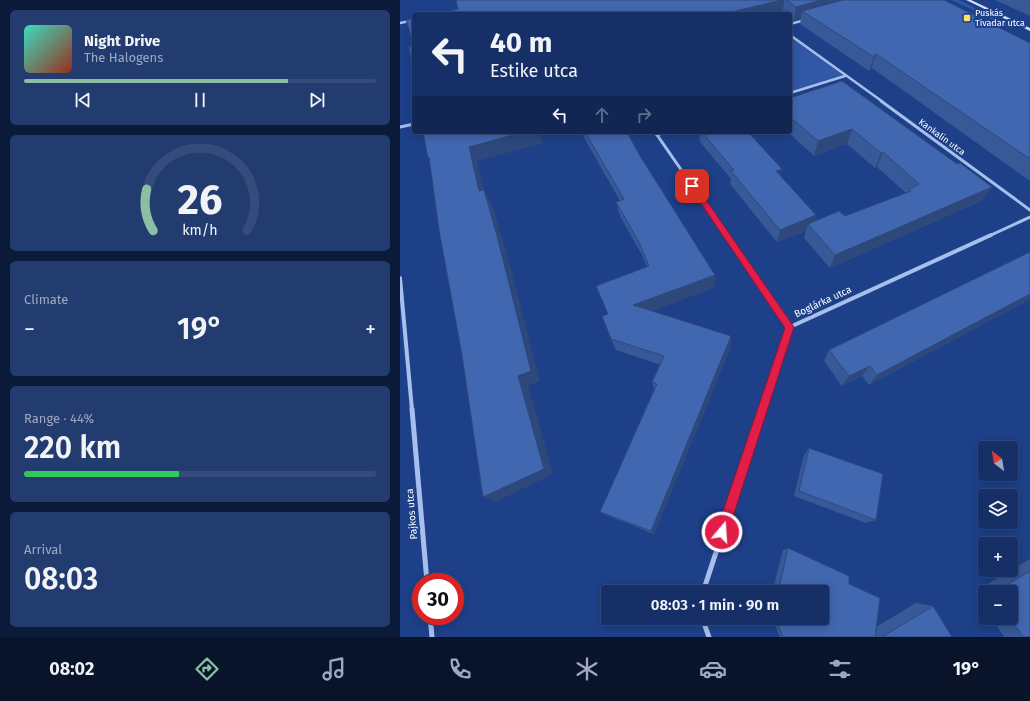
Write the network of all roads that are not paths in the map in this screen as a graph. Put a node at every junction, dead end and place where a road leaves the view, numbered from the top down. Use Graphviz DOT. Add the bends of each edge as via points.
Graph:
graph roads {
  1 [pos="968,0"];
  2 [pos="813,18"];
  3 [pos="412,20"];
  4 [pos="400,23"];
  5 [pos="792,23"];
  6 [pos="1030,30"];
  7 [pos="792,36"];
  8 [pos="845,76"];
  9 [pos="792,92"];
  10 [pos="412,124"];
  11 [pos="400,127"];
  12 [pos="657,134"];
  13 [pos="1030,210"];
  14 [pos="1030,217"];
  15 [pos="400,278"];
  16 [pos="790,327"];
  17 [pos="426,573"];
  18 [pos="705,585"];
  19 [pos="431,625"];
  20 [pos="706,625"];
  21 [pos="432,637"];
  22 [pos="709,637"];
  1 -- 6 [label="street"];
  2 -- 5 [label="street"];
  3 -- 4 [label="street"];
  7 -- 8 [label="street, Kankalin utca"];
  8 -- 9 [label="street"];
  8 -- 13 [label="street, Kankalin utca"];
  10 -- 11 [label="street"];
  12 -- 16 [label="street"];
  14 -- 16 [label="street, Boglárka utca"];
  15 -- 17 [label="street, Pajkos utca"];
  16 -- 18 [label="street, Boglárka utca"];
  19 -- 21 [label="street"];
  20 -- 22 [label="street"];
}
